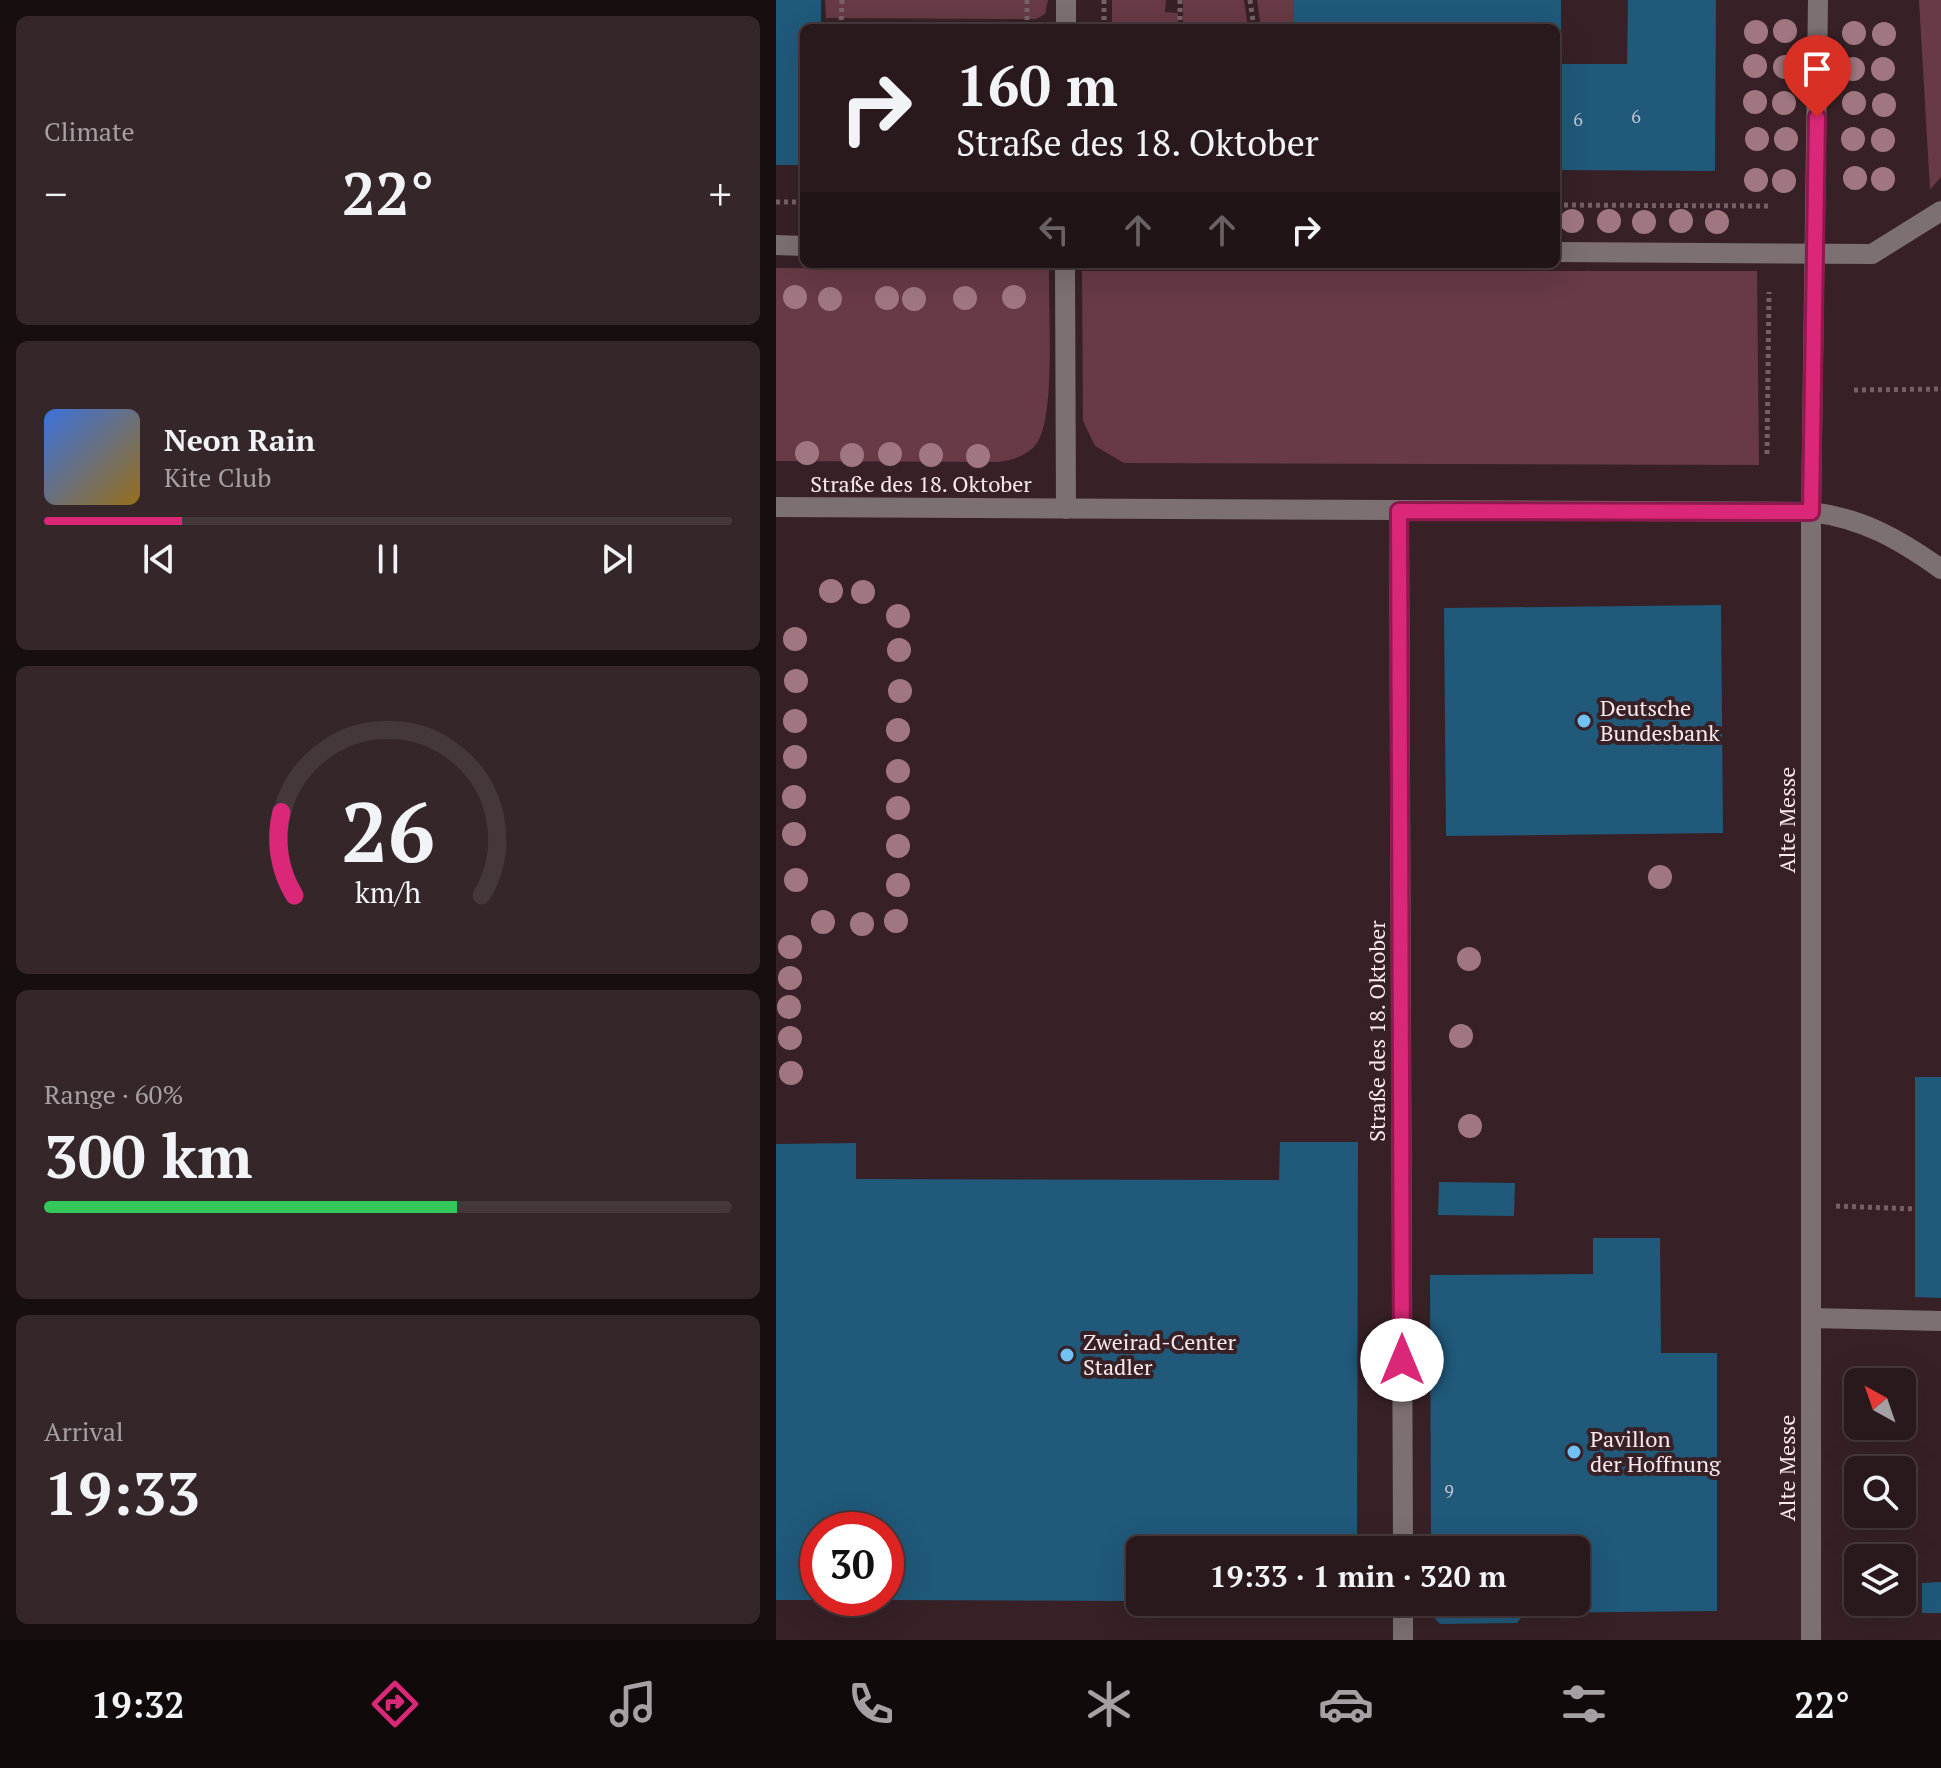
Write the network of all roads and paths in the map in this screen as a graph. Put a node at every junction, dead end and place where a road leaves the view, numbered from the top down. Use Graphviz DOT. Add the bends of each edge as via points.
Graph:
graph roads {
  1 [pos="842,0"];
  2 [pos="1027,0"];
  3 [pos="1066,0"];
  4 [pos="1104,0"];
  5 [pos="1180,0"];
  6 [pos="1250,0"];
  7 [pos="1818,0"];
  8 [pos="841,24"];
  9 [pos="1027,24"];
  10 [pos="1066,24"];
  11 [pos="1104,24"];
  12 [pos="1180,24"];
  13 [pos="1253,24"];
  14 [pos="776,202"];
  15 [pos="800,202"];
  16 [pos="1560,205"];
  17 [pos="1769,206"];
  18 [pos="1941,211"];
  19 [pos="776,245"];
  20 [pos="800,246"];
  21 [pos="1560,252"];
  22 [pos="1816,256"];
  23 [pos="1065,268"];
  24 [pos="1769,292"];
  25 [pos="1941,389"];
  26 [pos="1854,390"];
  27 [pos="1767,454"];
  28 [pos="776,507"];
  29 [pos="1066,509"];
  30 [pos="1399,511"];
  31 [pos="1811,512"];
  32 [pos="1941,569"];
  33 [pos="1811,1206"];
  34 [pos="1916,1209"];
  35 [pos="1811,1318"];
  36 [pos="1941,1321"];
  37 [pos="1403,1536"];
  38 [pos="1403,1616"];
  39 [pos="1403,1640"];
  40 [pos="1811,1640"];
  1 -- 8 [label="path"];
  2 -- 9 [label="path"];
  3 -- 10 [label="street"];
  4 -- 11 [label="path"];
  5 -- 12 [label="path"];
  6 -- 13 [label="path"];
  7 -- 22 [label="street, Alte Messe"];
  14 -- 15 [label="path"];
  16 -- 17 [label="path"];
  18 -- 22 [label="street" via="1872,254"];
  19 -- 20 [label="street"];
  21 -- 22 [label="street"];
  22 -- 31 [label="street, Alte Messe"];
  23 -- 29 [label="street"];
  24 -- 27 [label="path"];
  25 -- 26 [label="path"];
  28 -- 29 [label="street, Straße des 18. Oktober"];
  29 -- 30 [label="street, Straße des 18. Oktober"];
  30 -- 31 [label="street, Straße des 18. Oktober"];
  30 -- 37 [label="street, Straße des 18. Oktober"];
  31 -- 32 [label="street, Straße des 18. Oktober" via="1851,518 1890,534"];
  31 -- 33 [label="street, Alte Messe"];
  33 -- 34 [label="path"];
  33 -- 35 [label="street, Alte Messe"];
  35 -- 36 [label="street"];
  35 -- 40 [label="street, Alte Messe"];
  38 -- 39 [label="street"];
}
